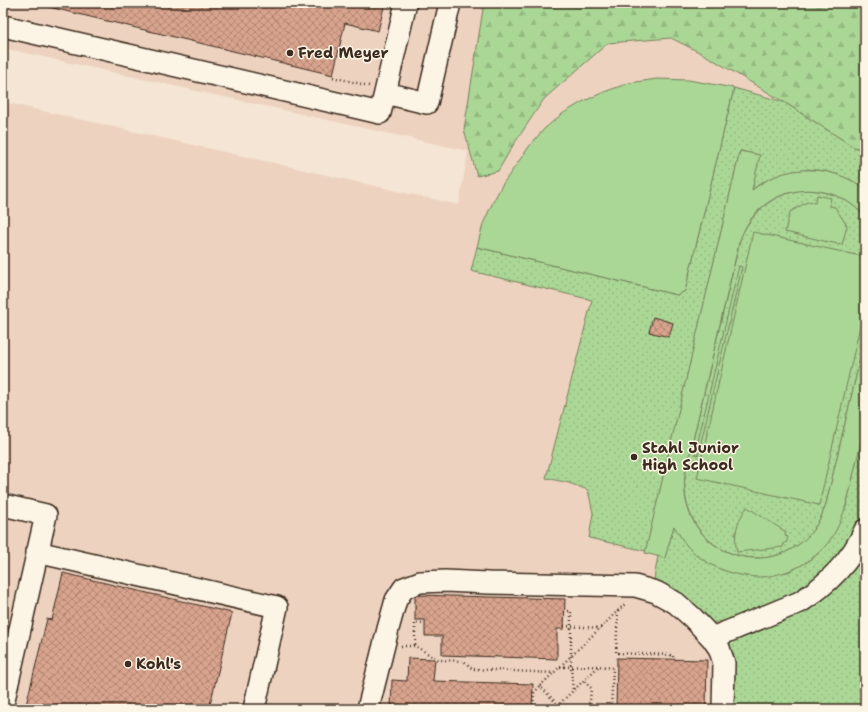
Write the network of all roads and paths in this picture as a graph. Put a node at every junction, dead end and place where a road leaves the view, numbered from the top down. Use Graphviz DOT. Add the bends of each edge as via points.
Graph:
graph roads {
  1 [pos="406,3"];
  2 [pos="450,3"];
  3 [pos="3,26"];
  4 [pos="333,77"];
  5 [pos="378,90"];
  6 [pos="3,505"];
  7 [pos="865,530"];
  8 [pos="37,552"];
  9 [pos="628,601"];
  10 [pos="564,611"];
  11 [pos="618,611"];
  12 [pos="422,624"];
  13 [pos="564,626"];
  14 [pos="571,626"];
  15 [pos="601,628"];
  16 [pos="712,638"];
  17 [pos="396,646"];
  18 [pos="415,646"];
  19 [pos="571,656"];
  20 [pos="673,659"];
  21 [pos="598,666"];
  22 [pos="560,667"];
  23 [pos="571,667"];
  24 [pos="554,673"];
  25 [pos="584,681"];
  26 [pos="540,686"];
  27 [pos="573,692"];
  28 [pos="3,704"];
  29 [pos="558,705"];
  30 [pos="585,708"];
  31 [pos="254,709"];
  32 [pos="368,709"];
  33 [pos="533,709"];
  34 [pos="554,709"];
  35 [pos="562,709"];
  36 [pos="611,709"];
  37 [pos="723,709"];
  1 -- 5 [label="lane"];
  2 -- 5 [label="lane" via="427,103"];
  3 -- 5 [label="lane" via="380,113"];
  4 -- 5 [label="path"];
  6 -- 8 [label="lane" via="46,515"];
  7 -- 16 [label="lane" via="843,566 813,594 800,602"];
  8 -- 28 [label="lane"];
  8 -- 31 [label="lane" via="277,607"];
  9 -- 11 [label="path"];
  10 -- 14 [label="path" via="572,611"];
  11 -- 15 [label="path"];
  11 -- 20 [label="path" via="616,653 673,655"];
  12 -- 18 [label="path" via="415,623"];
  13 -- 14 [label="path"];
  14 -- 15 [label="path"];
  14 -- 19 [label="path"];
  15 -- 19 [label="path"];
  16 -- 32 [label="lane" via="676,602 656,592 635,586 420,582 404,588 396,600"];
  16 -- 37 [label="lane" via="724,663"];
  17 -- 18 [label="path"];
  18 -- 24 [label="path" via="439,660 464,661 472,669"];
  19 -- 22 [label="path"];
  19 -- 23 [label="path"];
  21 -- 23 [label="path"];
  21 -- 25 [label="path"];
  21 -- 36 [label="path" via="614,668"];
  22 -- 23 [label="path"];
  22 -- 24 [label="path"];
  23 -- 27 [label="path"];
  24 -- 26 [label="path"];
  25 -- 27 [label="path"];
  25 -- 30 [label="path" via="591,688 590,702"];
  26 -- 29 [label="path"];
  26 -- 33 [label="path" via="534,693"];
  27 -- 29 [label="path"];
  29 -- 34 [label="path"];
  29 -- 35 [label="path"];
}
